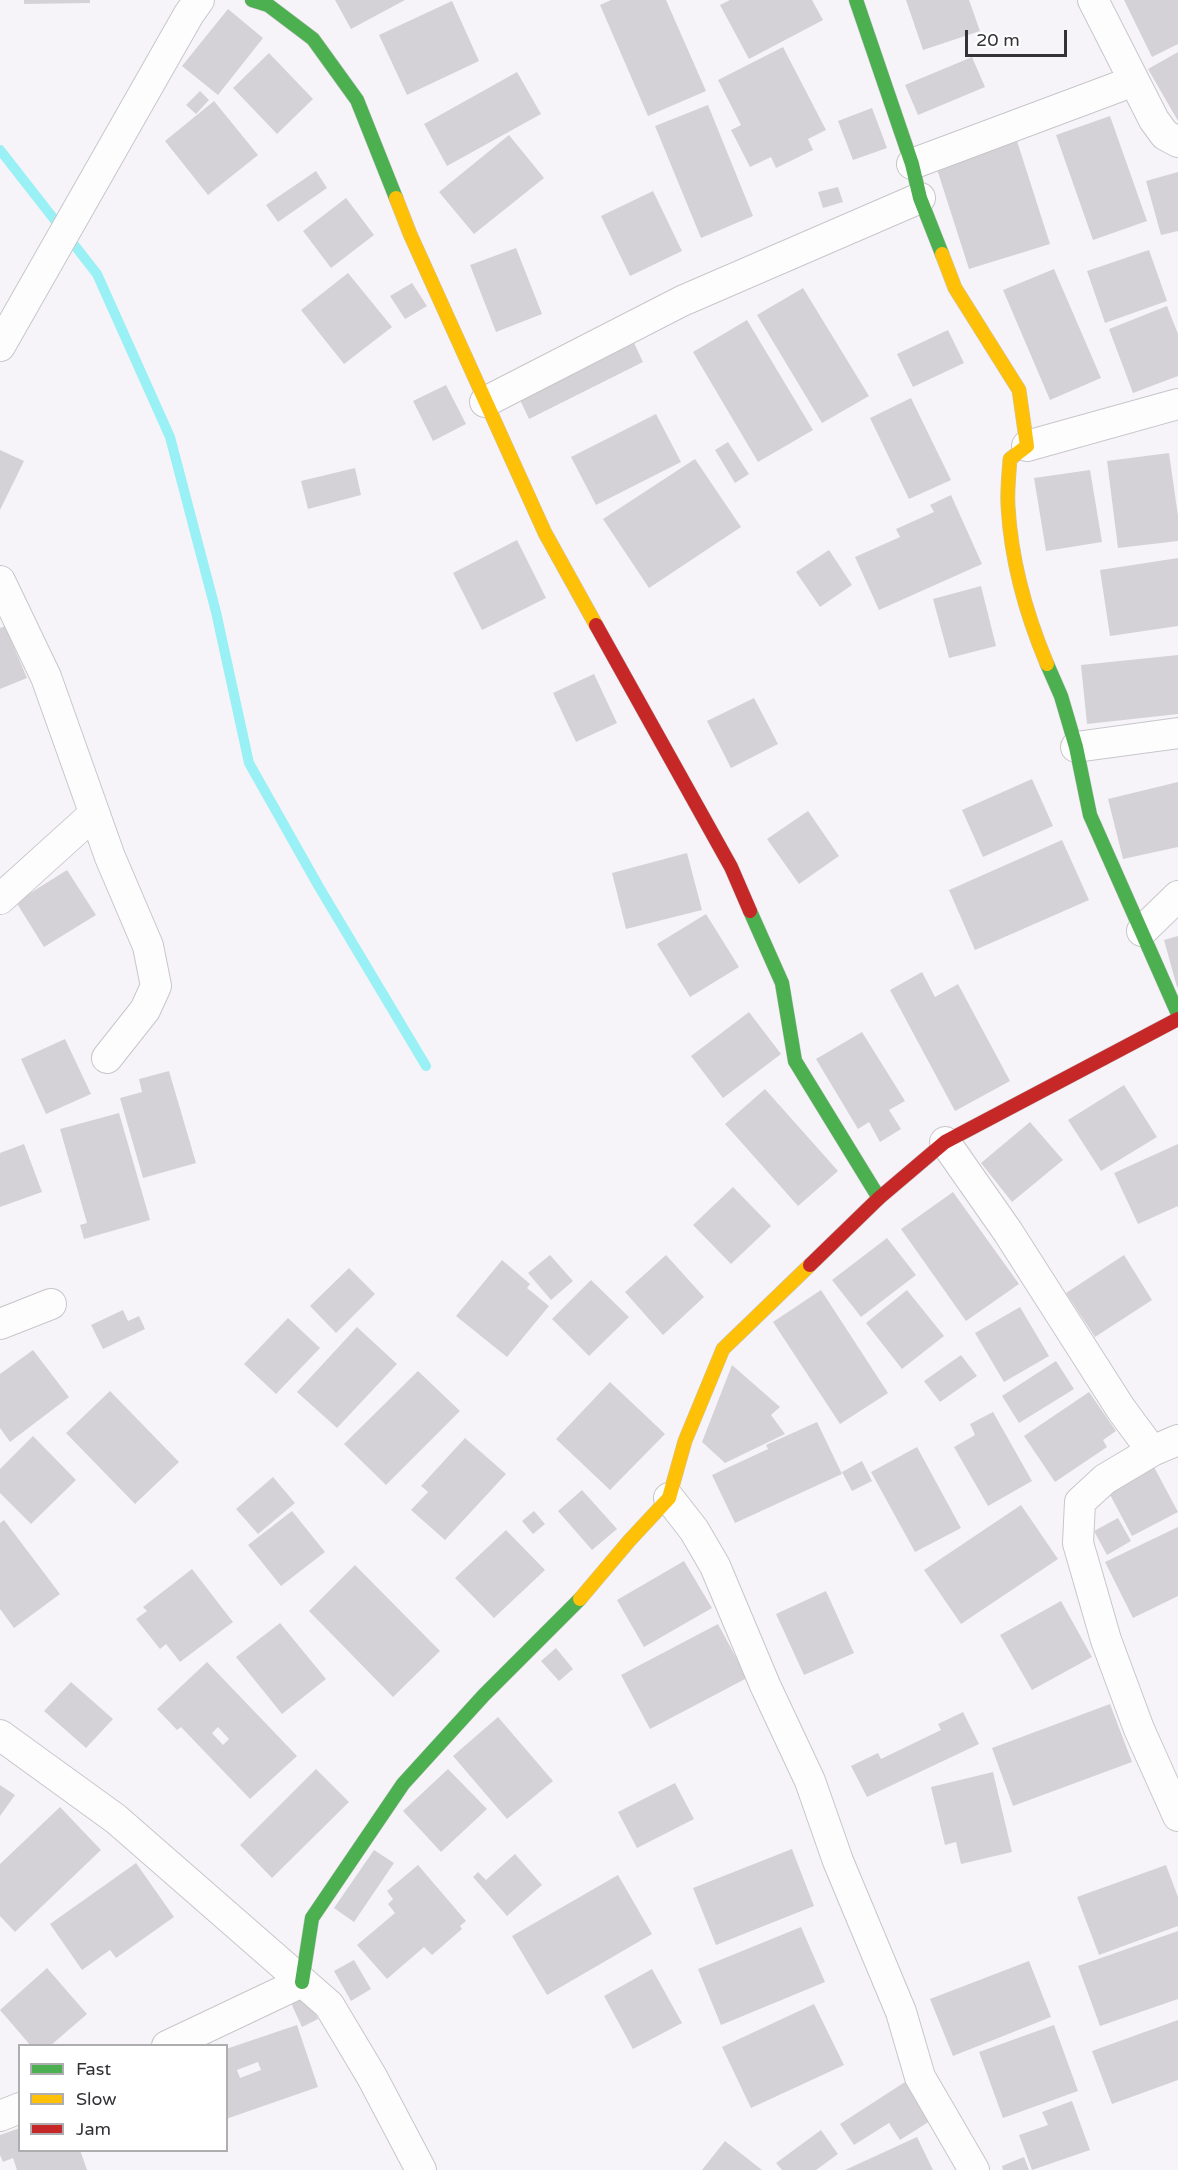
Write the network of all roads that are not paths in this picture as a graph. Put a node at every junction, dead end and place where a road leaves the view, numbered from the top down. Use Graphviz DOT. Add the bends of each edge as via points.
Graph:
graph roads {
  1 [pos="199,0"];
  2 [pos="252,0"];
  3 [pos="856,0"];
  4 [pos="1093,0"];
  5 [pos="1134,81"];
  6 [pos="1178,142"];
  7 [pos="912,164"];
  8 [pos="920,198"];
  9 [pos="0,345"];
  10 [pos="485,402"];
  11 [pos="1178,404"];
  12 [pos="1027,446"];
  13 [pos="0,581"];
  14 [pos="1178,733"];
  15 [pos="1076,747"];
  16 [pos="94,814"];
  17 [pos="1178,896"];
  18 [pos="0,899"];
  19 [pos="1142,931"];
  20 [pos="1178,1014"];
  21 [pos="1178,1019"];
  22 [pos="107,1058"];
  23 [pos="945,1142"];
  24 [pos="879,1198"];
  25 [pos="51,1304"];
  26 [pos="0,1324"];
  27 [pos="1165,1445"];
  28 [pos="669,1498"];
  29 [pos="0,1735"];
  30 [pos="1178,1816"];
  31 [pos="302,1982"];
  32 [pos="171,2044"];
  33 [pos="18,2109"];
  34 [pos="0,2116"];
  35 [pos="421,2170"];
  36 [pos="974,2170"];
  1 -- 9 [label="street"];
  2 -- 10 [label="street" via="268,5 313,39 357,100 410,234"];
  3 -- 7 [label="street"];
  4 -- 5 [label="street"];
  5 -- 6 [label="street" via="1154,120"];
  5 -- 7 [label="street"];
  7 -- 8 [label="street"];
  8 -- 10 [label="street" via="682,301"];
  8 -- 12 [label="street" via="954,288 1019,390"];
  10 -- 24 [label="street" via="545,533 730,867 782,983 795,1061"];
  11 -- 12 [label="street"];
  12 -- 15 [label="street" via="1010,459 1008,505 1017,574"];
  13 -- 16 [label="street" via="46,677"];
  14 -- 15 [label="street"];
  15 -- 19 [label="street" via="1090,815"];
  16 -- 18 [label="street"];
  16 -- 22 [label="street" via="148,946 156,986 145,1010"];
  17 -- 19 [label="street"];
  19 -- 20 [label="street"];
  21 -- 23 [label="street"];
  23 -- 24 [label="street"];
  23 -- 27 [label="street" via="1008,1232 1121,1409"];
  24 -- 28 [label="street" via="723,1349 685,1441"];
  25 -- 26 [label="street"];
  27 -- 30 [label="street" via="1105,1479 1080,1502 1078,1543 1106,1640 1139,1729"];
  28 -- 31 [label="street" via="588,1591 484,1695 403,1784 312,1918"];
  28 -- 36 [label="street" via="715,1566 810,1780 838,1861 901,2012 921,2077"];
  29 -- 31 [label="street" via="117,1819"];
  31 -- 32 [label="street"];
  31 -- 35 [label="street" via="328,2005"];
  33 -- 34 [label="street"];
}
